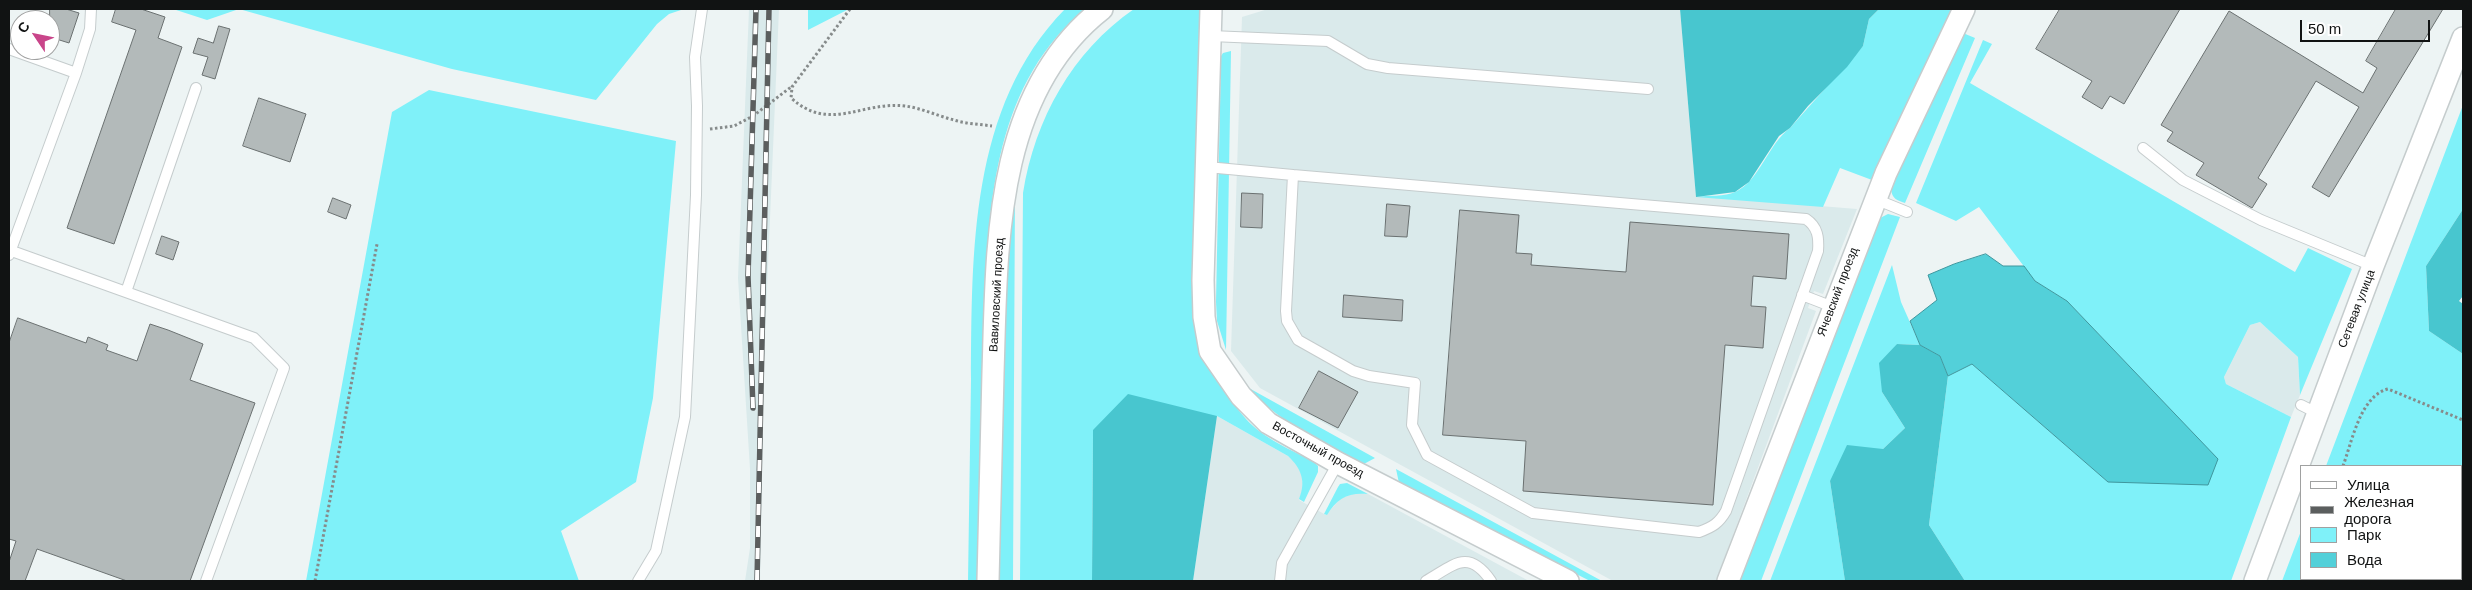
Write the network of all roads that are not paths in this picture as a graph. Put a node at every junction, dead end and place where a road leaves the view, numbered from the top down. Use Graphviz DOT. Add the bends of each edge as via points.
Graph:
graph roads {
  1 [pos="91,9"];
  2 [pos="702,9"];
  3 [pos="1102,9"];
  4 [pos="1211,9"];
  5 [pos="1964,9"];
  6 [pos="1211,36"];
  7 [pos="2463,38"];
  8 [pos="9,49"];
  9 [pos="76,73"];
  10 [pos="196,88"];
  11 [pos="1648,89"];
  12 [pos="2143,148"];
  13 [pos="1207,167"];
  14 [pos="1294,175"];
  15 [pos="1875,200"];
  16 [pos="1907,212"];
  17 [pos="9,252"];
  18 [pos="2373,266"];
  19 [pos="126,292"];
  20 [pos="1802,295"];
  21 [pos="1833,307"];
  22 [pos="1338,462"];
  23 [pos="206,581"];
  24 [pos="638,581"];
  25 [pos="988,581"];
  26 [pos="1280,581"];
  27 [pos="1426,581"];
  28 [pos="1491,581"];
  29 [pos="1568,581"];
  30 [pos="1728,581"];
  31 [pos="2255,581"];
  1 -- 9 [label="lane" via="90,29"];
  2 -- 24 [label="lane" via="695,57 696,195 685,417 656,552"];
  3 -- 25 [label="street, Вавиловский проезд" via="1060,51 1040,83 1024,116 1011,159 997,258"];
  4 -- 6 [label="street, Восточный проезд"];
  5 -- 15 [label="street, Ячевский проезд"];
  6 -- 11 [label="lane" via="1328,41 1367,64 1388,68"];
  6 -- 13 [label="street, Восточный проезд"];
  7 -- 18 [label="street, Сетевая улица"];
  8 -- 9 [label="lane"];
  9 -- 17 [label="lane"];
  10 -- 19 [label="lane"];
  12 -- 18 [label="lane" via="2184,180 2261,220"];
  13 -- 14 [label="lane"];
  13 -- 22 [label="street, Восточный проезд" via="1203,280 1204,318 1210,351 1241,396 1268,423"];
  14 -- 20 [label="lane" via="1806,219 1814,224 1819,240"];
  14 -- 20 [label="lane" via="1286,310 1298,340 1353,371 1415,383 1412,425 1427,455 1533,512 1699,532 1720,522"];
  15 -- 16 [label="lane"];
  15 -- 21 [label="street, Ячевский проезд"];
  17 -- 19 [label="lane"];
  18 -- 31 [label="street, Сетевая улица" via="2309,409"];
  19 -- 23 [label="lane" via="254,338 284,368"];
  20 -- 21 [label="lane"];
  21 -- 30 [label="street, Ячевский проезд"];
  22 -- 26 [label="lane" via="1282,563"];
  22 -- 29 [label="street, Восточный проезд" via="1541,572"];
  27 -- 28 [label="lane" via="1458,563 1468,562 1478,565"];
}
